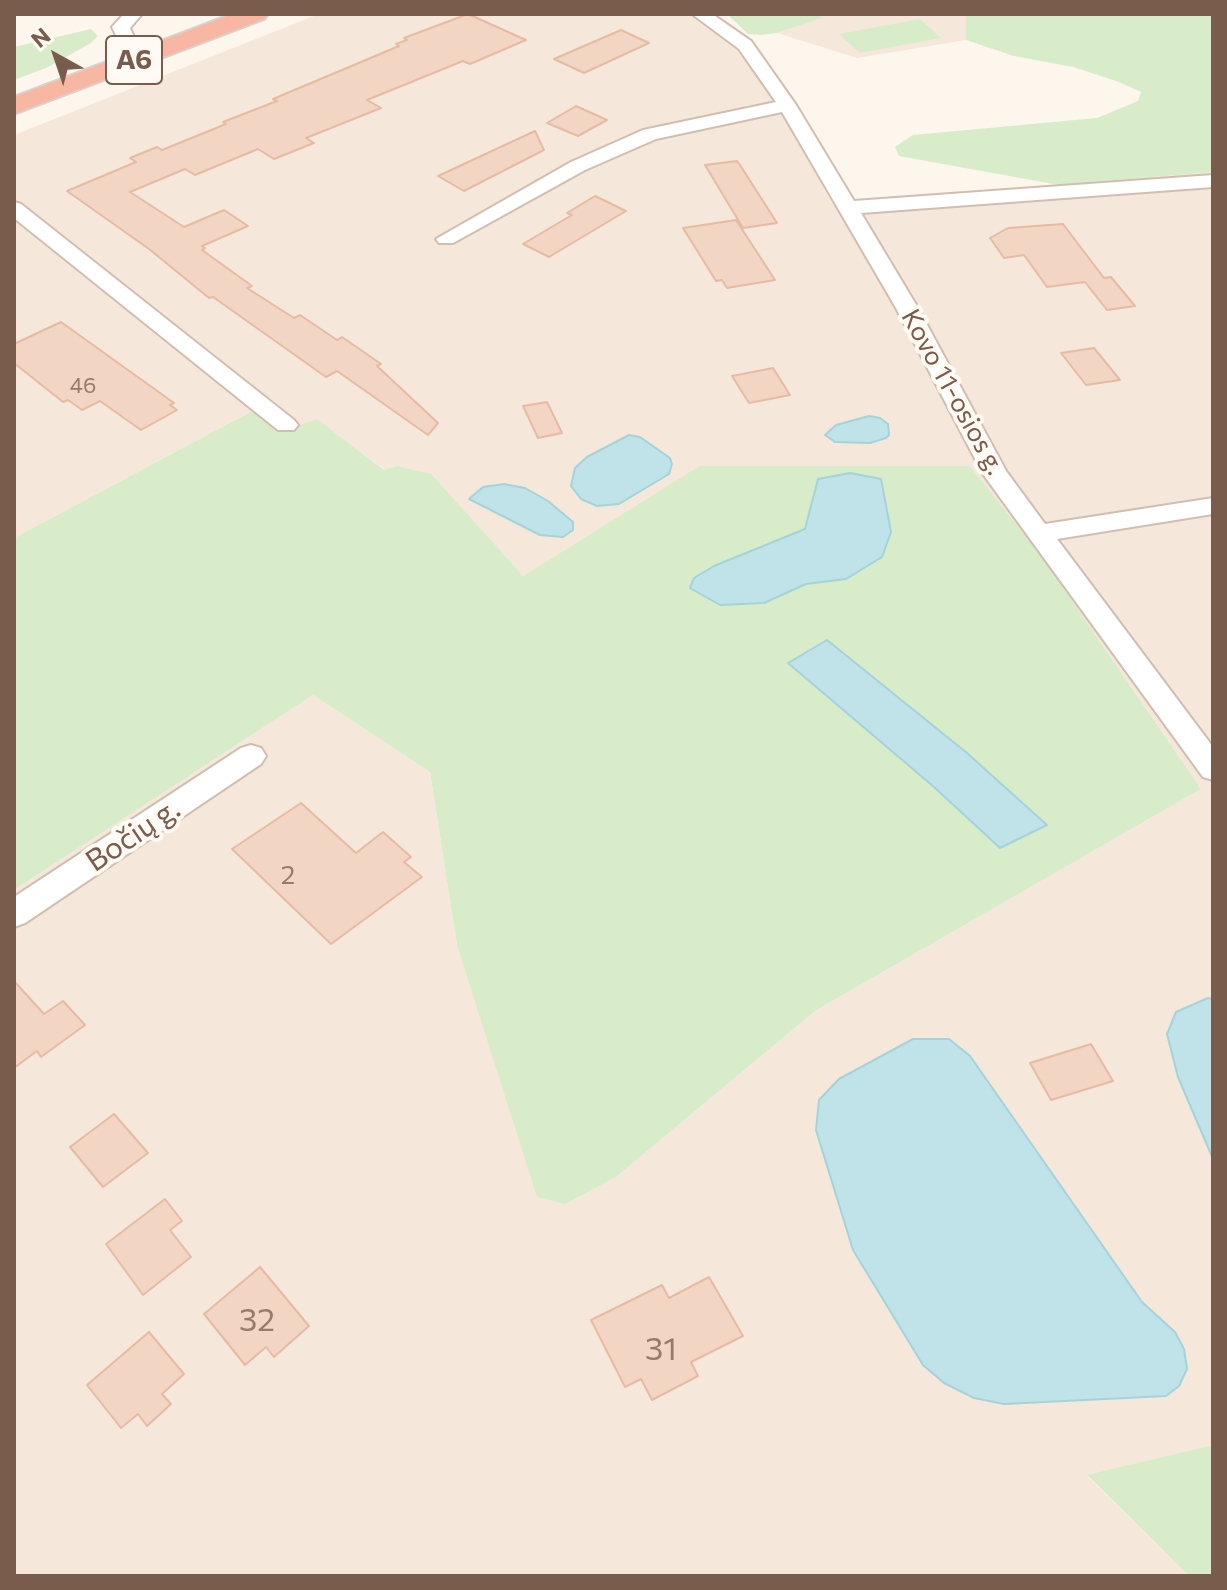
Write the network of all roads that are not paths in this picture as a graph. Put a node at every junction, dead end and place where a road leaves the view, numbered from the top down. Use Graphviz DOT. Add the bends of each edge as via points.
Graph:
graph roads {
  1 [pos="133,14"];
  2 [pos="255,14"];
  3 [pos="701,14"];
  4 [pos="154,53"];
  5 [pos="787,105"];
  6 [pos="14,106"];
  7 [pos="1213,181"];
  8 [pos="14,208"];
  9 [pos="848,208"];
  10 [pos="446,239"];
  11 [pos="286,425"];
  12 [pos="1213,506"];
  13 [pos="1041,533"];
  14 [pos="251,756"];
  15 [pos="1213,769"];
  16 [pos="14,914"];
  1 -- 4 [label="street" via="121,27 126,40"];
  2 -- 4 [label="highway, A6"];
  3 -- 5 [label="street, Kovo 11-osios g." via="745,45"];
  4 -- 6 [label="highway, A6"];
  5 -- 9 [label="street, Kovo 11-osios g."];
  5 -- 10 [label="street" via="650,134 578,166"];
  7 -- 9 [label="street"];
  8 -- 11 [label="street"];
  9 -- 13 [label="street, Kovo 11-osios g." via="995,474"];
  12 -- 13 [label="street"];
  13 -- 15 [label="street, Kovo 11-osios g."];
  14 -- 16 [label="street, Bočių g."];
}
